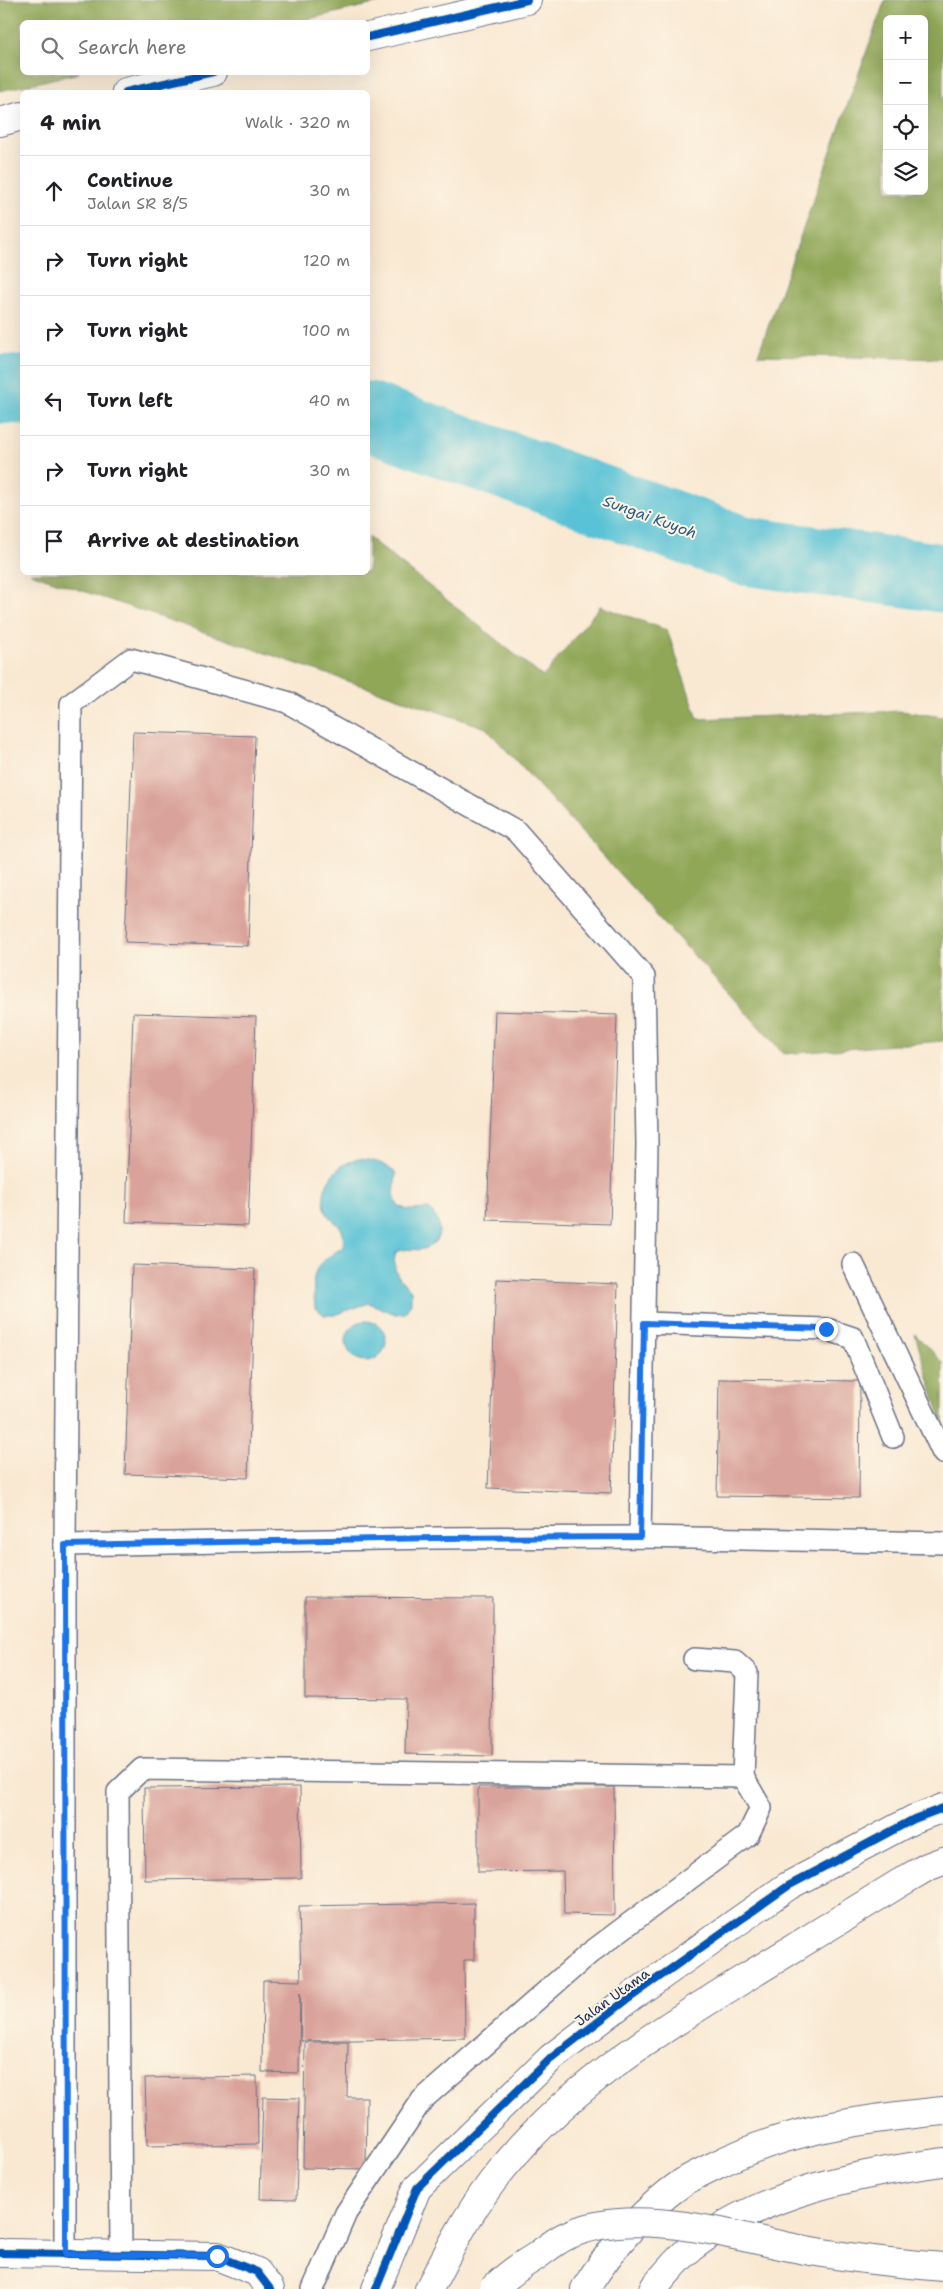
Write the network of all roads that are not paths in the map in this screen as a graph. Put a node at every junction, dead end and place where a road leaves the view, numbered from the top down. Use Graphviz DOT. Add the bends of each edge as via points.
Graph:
graph roads {
  1 [pos="527,0"];
  2 [pos="370,37"];
  3 [pos="200,75"];
  4 [pos="135,90"];
  5 [pos="20,117"];
  6 [pos="0,122"];
  7 [pos="853,1264"];
  8 [pos="644,1323"];
  9 [pos="892,1437"];
  10 [pos="943,1453"];
  11 [pos="640,1537"];
  12 [pos="943,1543"];
  13 [pos="65,1545"];
  14 [pos="694,1659"];
  15 [pos="743,1777"];
  16 [pos="943,1808"];
  17 [pos="943,1861"];
  18 [pos="943,2110"];
  19 [pos="943,2162"];
  20 [pos="0,2253"];
  21 [pos="66,2254"];
  22 [pos="122,2255"];
  23 [pos="943,2267"];
  24 [pos="270,2289"];
  25 [pos="313,2289"];
  26 [pos="376,2289"];
  27 [pos="429,2289"];
  28 [pos="493,2289"];
  29 [pos="585,2289"];
  30 [pos="653,2289"];
  1 -- 2 [label="main road"];
  3 -- 4 [label="main road"];
  5 -- 6 [label="main road"];
  7 -- 10 [label="lane"];
  8 -- 9 [label="lane" via="826,1329 853,1338"];
  8 -- 11 [label="lane"];
  8 -- 13 [label="lane" via="647,1144 644,977 516,831 287,702 131,658 71,704"];
  11 -- 12 [label="lane"];
  11 -- 13 [label="lane"];
  13 -- 21 [label="lane"];
  14 -- 15 [label="lane" via="735,1662 747,1673"];
  15 -- 22 [label="lane" via="142,1769 118,1792"];
  15 -- 25 [label="lane" via="761,1808 748,1835 590,1953 422,2100 346,2213"];
  16 -- 26 [label="main road, Jalan Utama" via="905,1823 788,1886 550,2058 417,2188"];
  17 -- 27 [label="main road" via="926,1867 675,2021 598,2076 544,2124 491,2182"];
  18 -- 29 [label="main road" via="866,2119 810,2130 772,2140 726,2160 682,2183 651,2209 618,2244"];
  19 -- 30 [label="main road" via="833,2181 734,2218 690,2248"];
  20 -- 21 [label="main road"];
  21 -- 22 [label="main road"];
  22 -- 24 [label="main road" via="217,2256 257,2272"];
  23 -- 28 [label="main road, bridge" via="802,2250 664,2223 620,2224 566,2236"];
}
